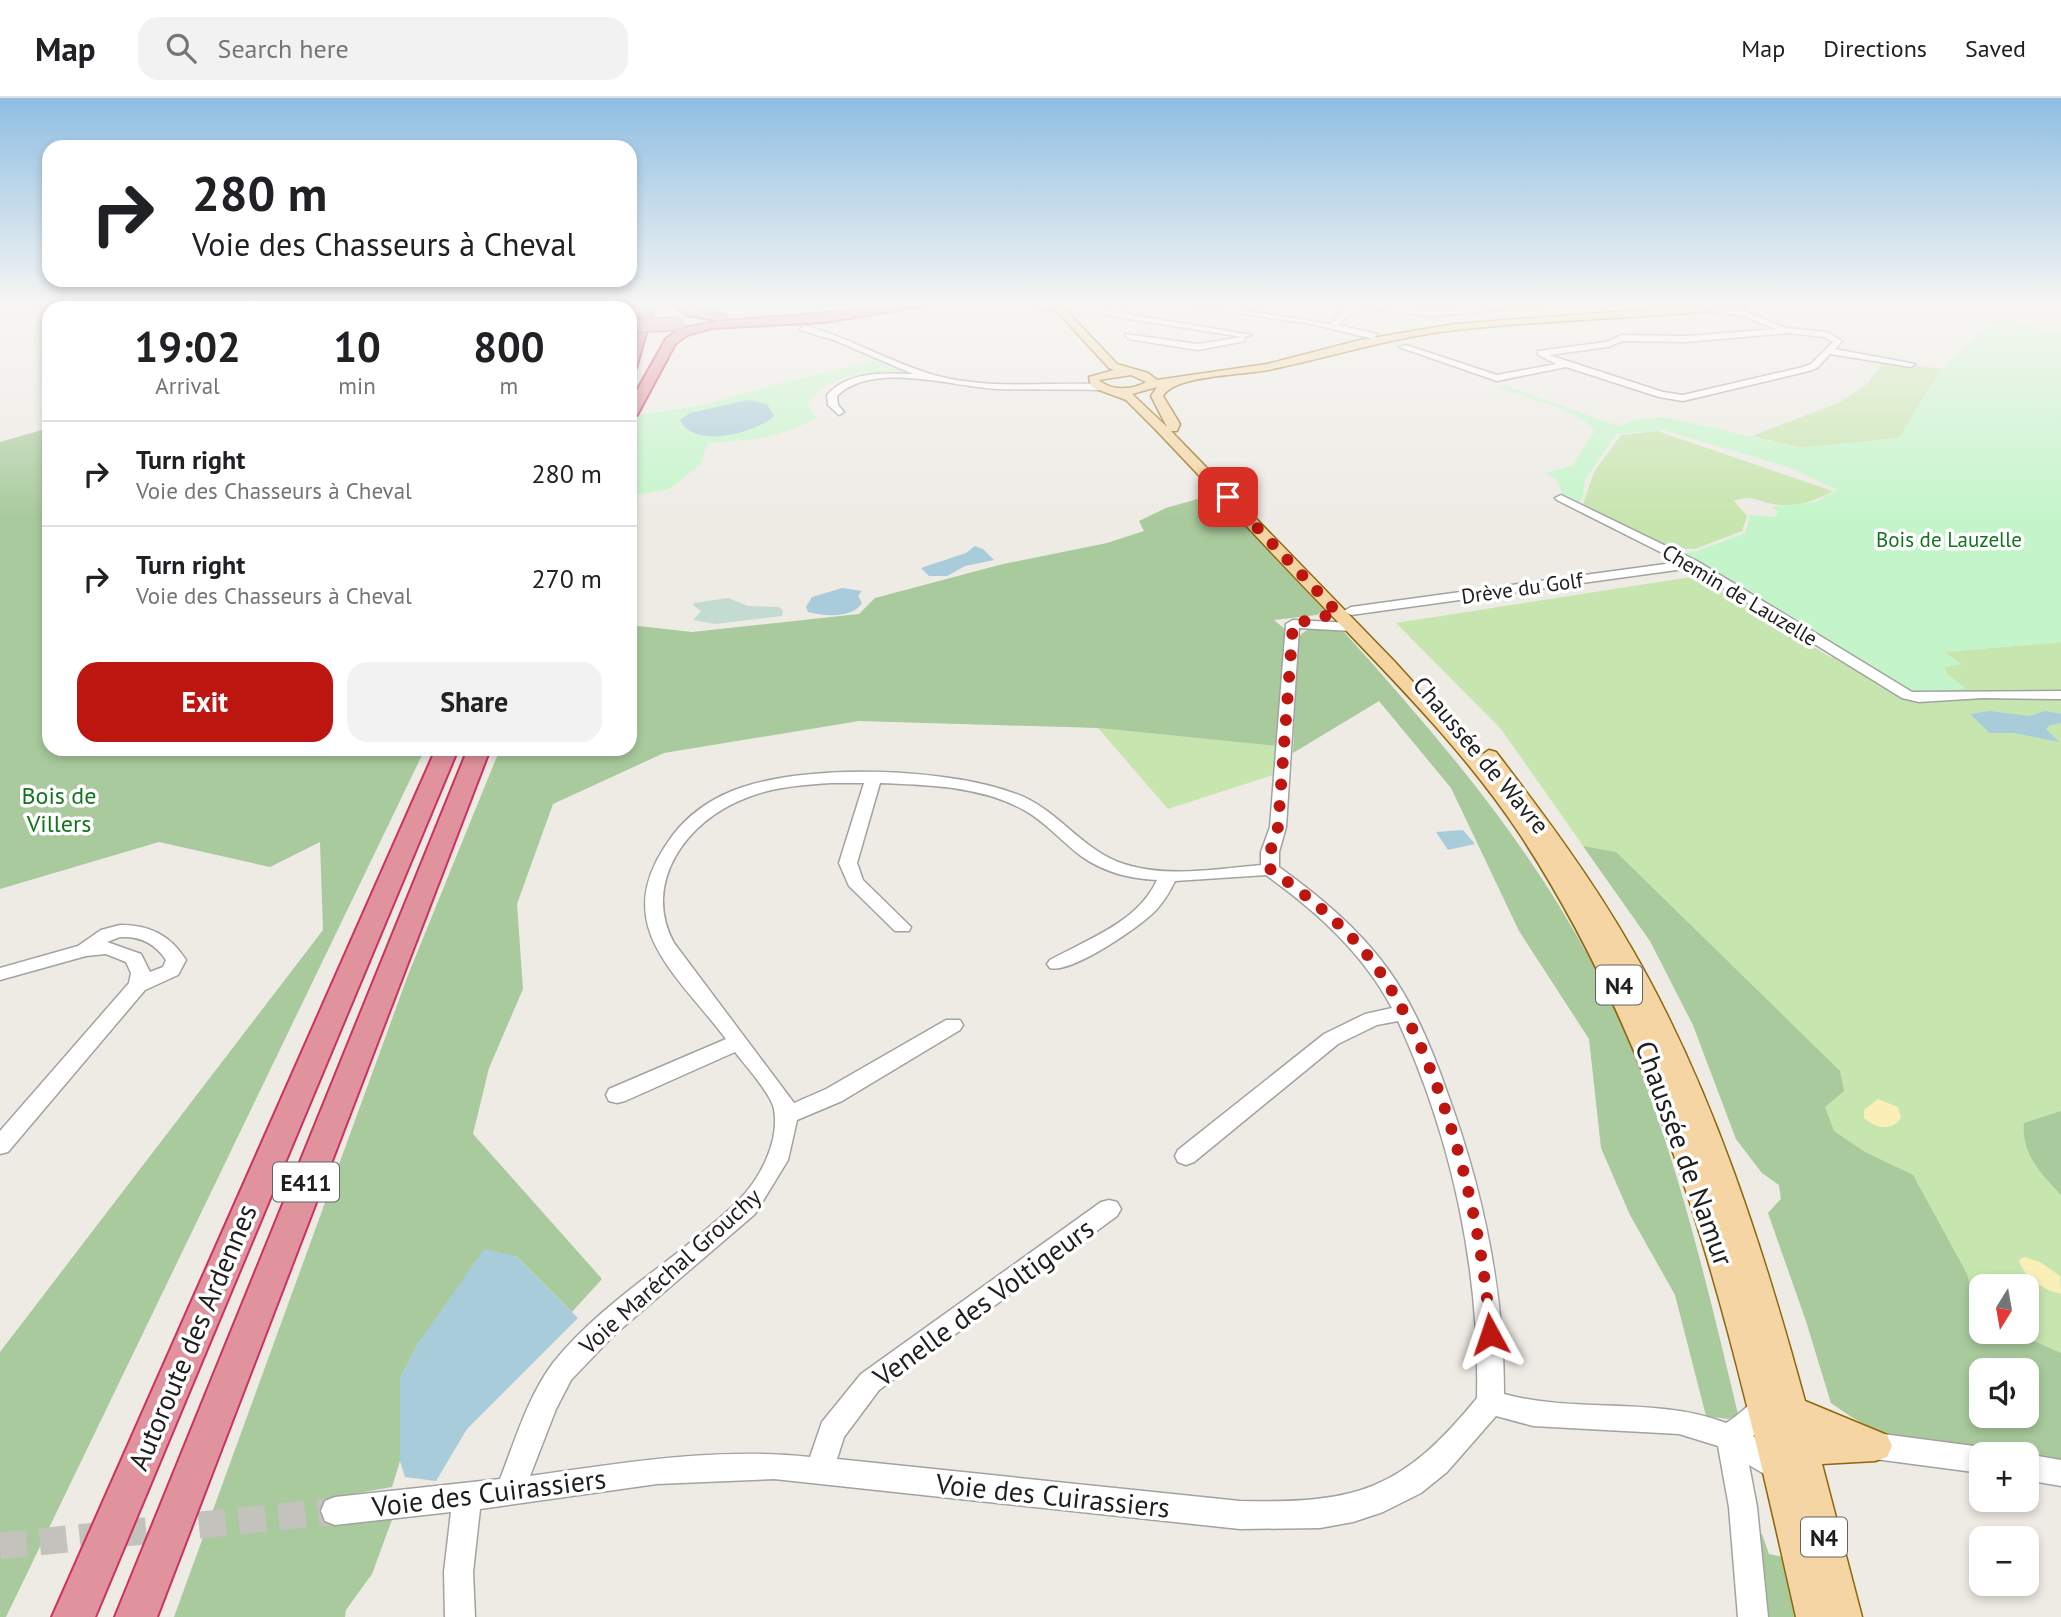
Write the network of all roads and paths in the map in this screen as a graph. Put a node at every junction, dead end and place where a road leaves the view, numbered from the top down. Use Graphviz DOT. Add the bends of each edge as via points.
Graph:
graph roads {
  1 [pos="651,377"];
  2 [pos="866,377"];
  3 [pos="933,377"];
  4 [pos="1099,377"];
  5 [pos="1111,377"];
  6 [pos="1138,377"];
  7 [pos="1186,377"];
  8 [pos="1197,377"];
  9 [pos="1605,377"];
  10 [pos="1773,377"];
  11 [pos="1099,380"];
  12 [pos="1147,382"];
  13 [pos="1115,390"];
  14 [pos="637,402"];
  15 [pos="1173,428"];
  16 [pos="1561,498"];
  17 [pos="1693,564"];
  18 [pos="1347,617"];
  19 [pos="1293,624"];
  20 [pos="2061,695"];
  21 [pos="444,756"];
  22 [pos="476,756"];
  23 [pos="874,778"];
  24 [pos="1270,869"];
  25 [pos="1168,876"];
  26 [pos="902,927"];
  27 [pos="85,950"];
  28 [pos="1057,964"];
  29 [pos="0,974"];
  30 [pos="138,985"];
  31 [pos="1403,1013"];
  32 [pos="953,1025"];
  33 [pos="739,1042"];
  34 [pos="617,1095"];
  35 [pos="786,1115"];
  36 [pos="0,1146"];
  37 [pos="1186,1156"];
  38 [pos="1109,1209"];
  39 [pos="1738,1226"];
  40 [pos="1490,1402"];
  41 [pos="1777,1409"];
  42 [pos="1730,1435"];
  43 [pos="1875,1446"];
  44 [pos="1969,1458"];
  45 [pos="1791,1463"];
  46 [pos="820,1469"];
  47 [pos="2039,1469"];
  48 [pos="2061,1473"];
  49 [pos="509,1492"];
  50 [pos="468,1497"];
  51 [pos="335,1511"];
  52 [pos="73,1617"];
  53 [pos="136,1617"];
  54 [pos="460,1617"];
  55 [pos="1753,1617"];
  56 [pos="1814,1617"];
  57 [pos="1844,1617"];
  1 -- 14 [label="highway"];
  2 -- 3 [label="street" via="842,382 823,396 824,405 835,412 832,395 849,383 882,377"];
  3 -- 11 [label="street" via="991,386 1050,387"];
  4 -- 11 [label="main road"];
  5 -- 11 [label="main road"];
  6 -- 12 [label="main road"];
  7 -- 12 [label="main road"];
  8 -- 15 [label="main road" via="1158,392 1157,400"];
  9 -- 10 [label="street" via="1662,396 1690,397"];
  11 -- 13 [label="main road, Chaussée de Wavre / N4"];
  12 -- 13 [label="main road, Chaussée de Wavre / N4"];
  12 -- 15 [label="main road, Chaussée de Wavre / N4" via="1147,399"];
  13 -- 18 [label="main road, Chaussée de Wavre / N4" via="1159,426"];
  15 -- 18 [label="main road, Chaussée de Wavre / N4"];
  16 -- 17 [label="street, Chemin de Lauzelle"];
  17 -- 18 [label="street, Drève du Golf"];
  17 -- 20 [label="street, Chemin de Lauzelle" via="1915,697"];
  18 -- 19 [label="street"];
  18 -- 19 [label="street"];
  18 -- 39 [label="main road, Chaussée de Wavre / N4" via="1491,759 1548,832 1592,899 1672,1050"];
  18 -- 41 [label="main road, Chaussée de Namur / N4" via="1498,790 1552,867 1605,957 1689,1150"];
  19 -- 24 [label="street" via="1279,815"];
  21 -- 52 [label="highway, Autoroute des Ardennes / E411"];
  22 -- 53 [label="highway, Autoroute des Ardennes / E411"];
  23 -- 25 [label="street" via="954,784 1006,796 1041,813 1100,862"];
  23 -- 26 [label="street" via="850,853 849,871 858,886 891,911"];
  23 -- 33 [label="street" via="804,778 742,793 701,817 663,861 652,896 656,926 672,955"];
  24 -- 25 [label="street"];
  24 -- 31 [label="street" via="1350,937 1381,974"];
  25 -- 28 [label="street" via="1149,909"];
  27 -- 29 [label="street"];
  27 -- 30 [label="street" via="108,948 134,958 141,973"];
  27 -- 30 [label="street" via="105,932 125,930 162,940 176,960 171,971"];
  30 -- 36 [label="street"];
  31 -- 37 [label="street" via="1371,1019 1331,1039"];
  31 -- 40 [label="street" via="1450,1128 1472,1203 1489,1310"];
  32 -- 35 [label="street" via="834,1095"];
  33 -- 34 [label="street"];
  33 -- 35 [label="street" via="785,1106"];
  35 -- 49 [label="street, Voie Maréchal Grouchy" via="781,1154 747,1207 605,1327 562,1372 544,1404"];
  38 -- 46 [label="street, Venelle des Voltigeurs" via="870,1381 832,1431"];
  39 -- 41 [label="main road, Chaussée de Namur / N4"];
  40 -- 42 [label="street" via="1533,1413 1679,1422"];
  40 -- 46 [label="street, Voie des Cuirassiers" via="1456,1445 1421,1478 1365,1506 1324,1514 1240,1516"];
  41 -- 42 [label="street"];
  41 -- 43 [label="main road"];
  41 -- 45 [label="main road, Chaussée de Namur / N4"];
  42 -- 45 [label="street"];
  42 -- 55 [label="street" via="1742,1497"];
  43 -- 44 [label="street"];
  43 -- 45 [label="main road" via="1822,1448"];
  45 -- 56 [label="main road, Chaussée de Namur / N4"];
  45 -- 57 [label="main road, Chaussée de Namur / N4"];
  46 -- 49 [label="street, Voie des Cuirassiers" via="670,1470"];
  47 -- 48 [label="street"];
  49 -- 50 [label="street, Voie des Cuirassiers"];
  50 -- 51 [label="street, Voie des Cuirassiers"];
  50 -- 54 [label="street" via="460,1542"];
}
